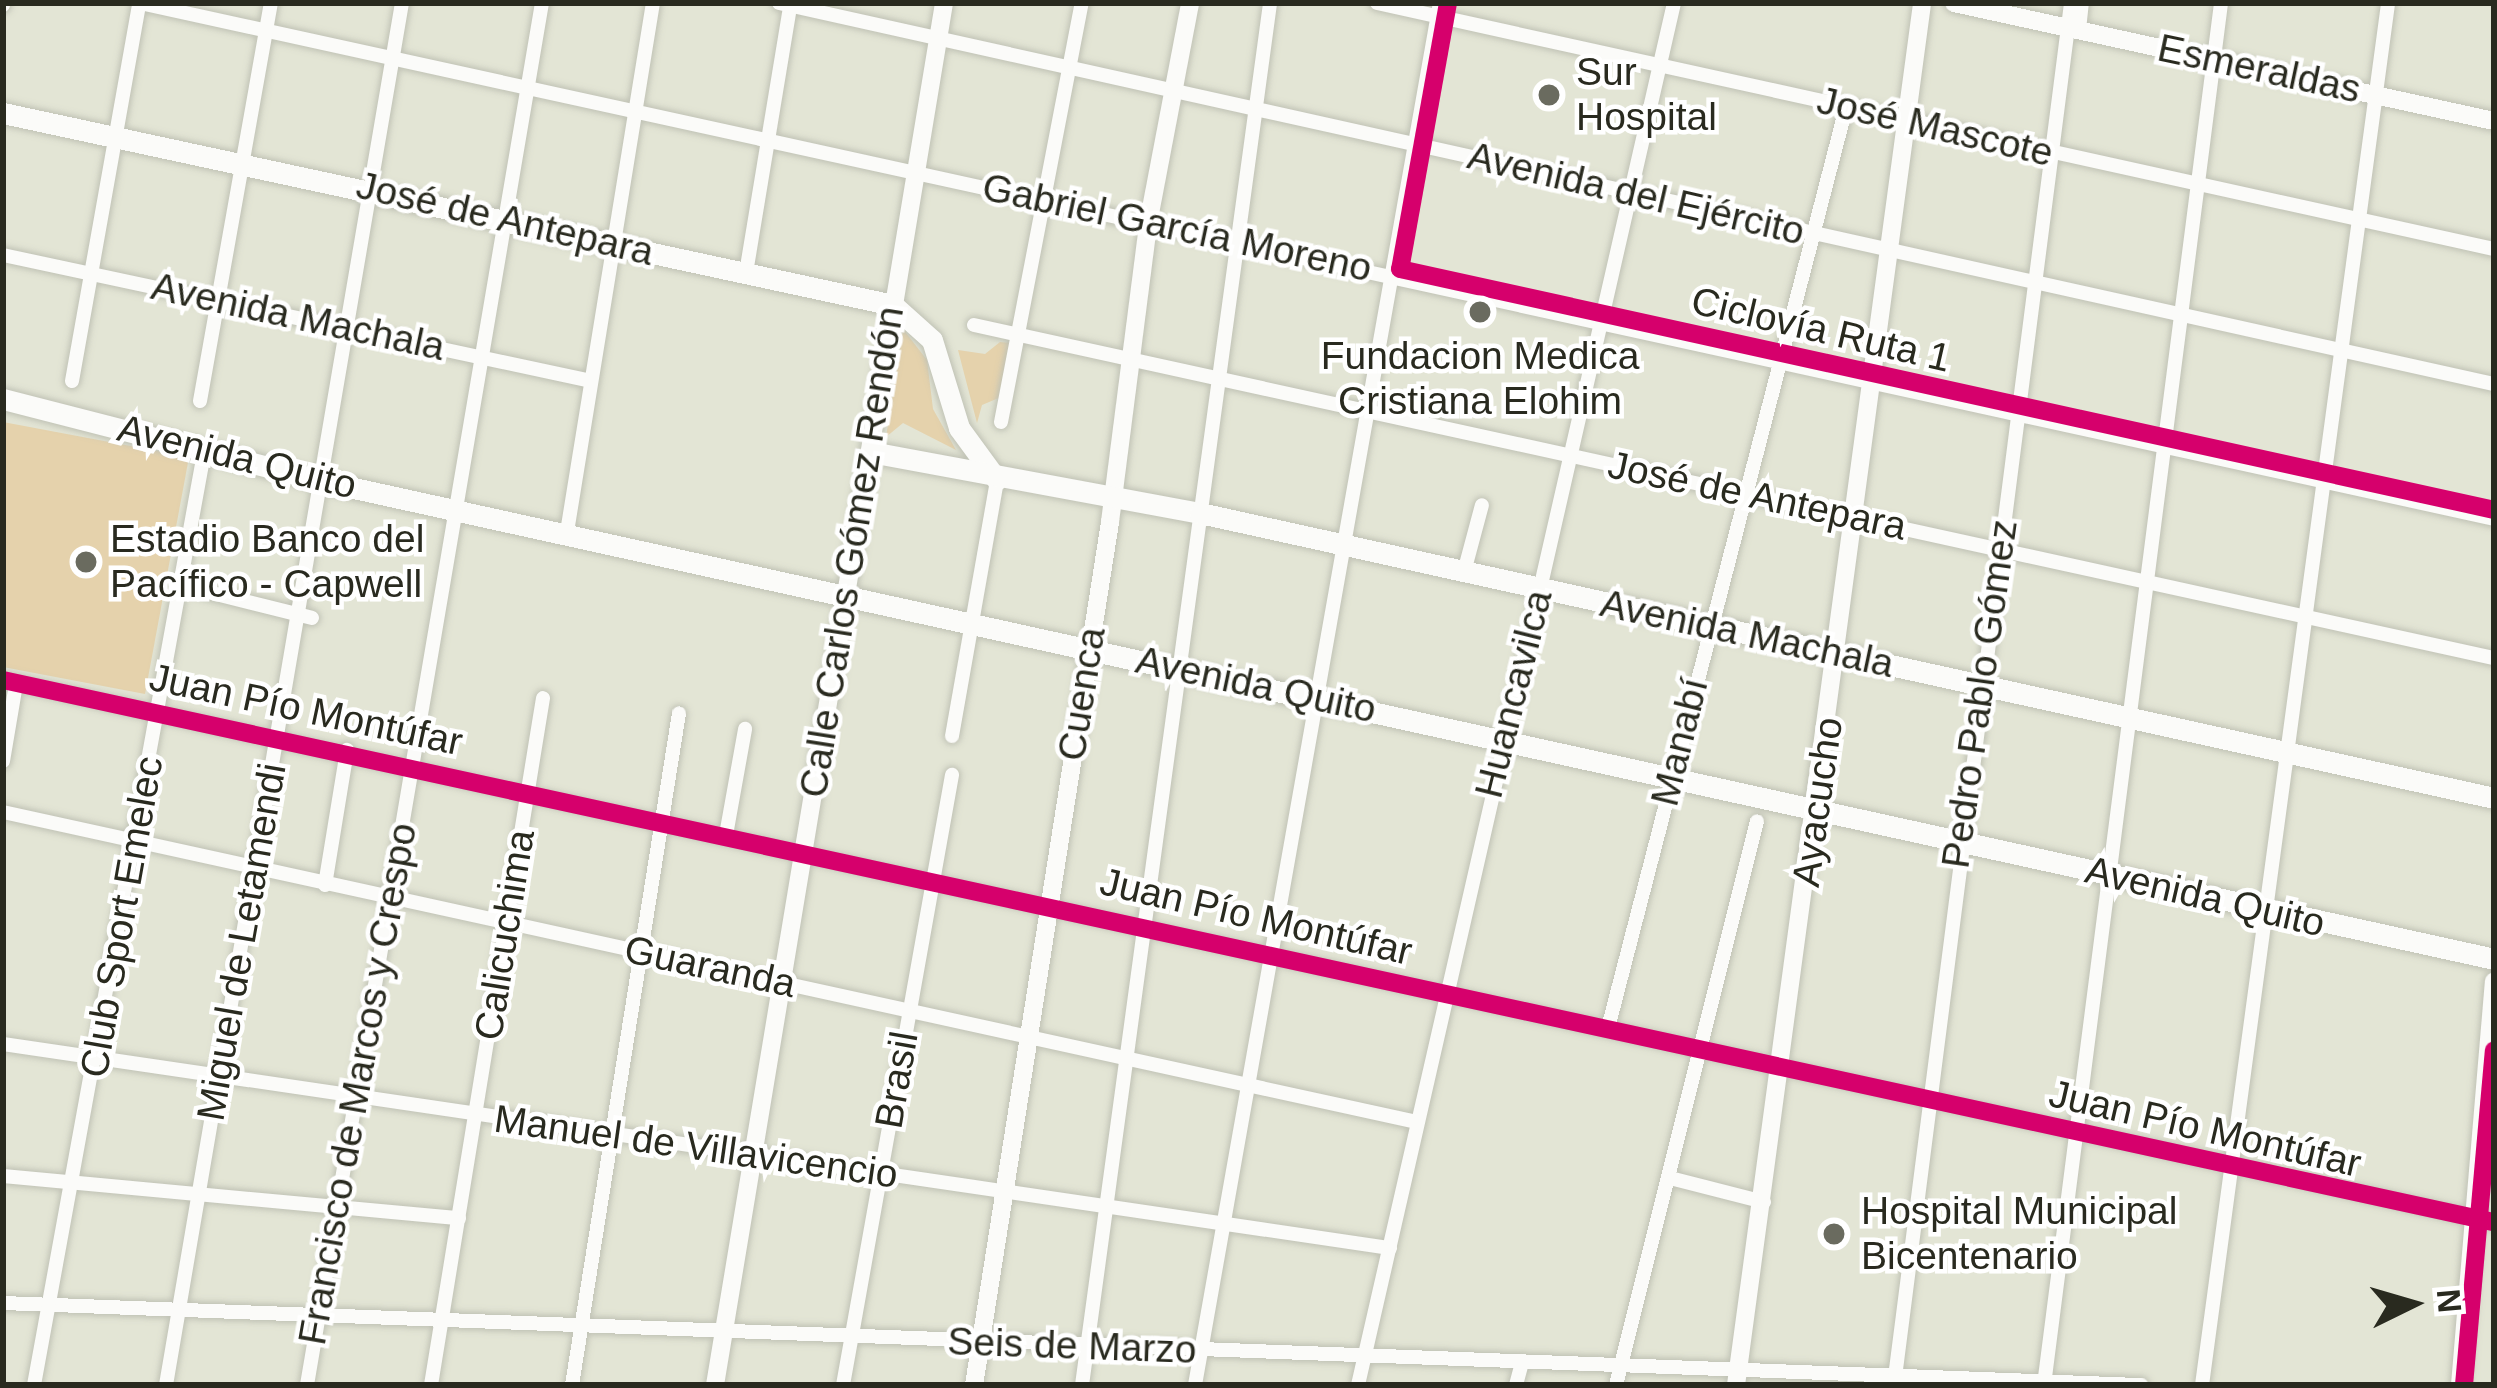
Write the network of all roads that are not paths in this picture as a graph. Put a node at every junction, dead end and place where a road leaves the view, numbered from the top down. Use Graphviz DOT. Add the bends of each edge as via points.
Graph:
graph roads {
  1 [pos="139,3"];
  2 [pos="271,3"];
  3 [pos="402,3"];
  4 [pos="542,3"];
  5 [pos="653,3"];
  6 [pos="944,3"];
  7 [pos="1082,3"];
  8 [pos="1190,3"];
  9 [pos="1270,3"];
  10 [pos="1377,3"];
  11 [pos="1674,3"];
  12 [pos="1922,3"];
  13 [pos="1954,3"];
  14 [pos="1998,3"];
  15 [pos="2221,3"];
  16 [pos="2389,3"];
  17 [pos="784,4"];
  18 [pos="1438,10"];
  19 [pos="2074,17"];
  20 [pos="266,32"];
  21 [pos="938,37"];
  22 [pos="2214,55"];
  23 [pos="393,60"];
  24 [pos="1660,65"];
  25 [pos="1070,68"];
  26 [pos="526,89"];
  27 [pos="2376,90"];
  28 [pos="1176,92"];
  29 [pos="3,108"];
  30 [pos="1846,108"];
  31 [pos="1255,109"];
  32 [pos="2494,111"];
  33 [pos="634,114"];
  34 [pos="1907,121"];
  35 [pos="2494,121"];
  36 [pos="117,133"];
  37 [pos="769,139"];
  38 [pos="1414,142"];
  39 [pos="2051,153"];
  40 [pos="242,160"];
  41 [pos="914,170"];
  42 [pos="2194,183"];
  43 [pos="370,189"];
  44 [pos="1628,192"];
  45 [pos="1044,204"];
  46 [pos="2358,219"];
  47 [pos="506,220"];
  48 [pos="1148,224"];
  49 [pos="1812,234"];
  50 [pos="614,243"];
  51 [pos="1239,248"];
  52 [pos="2494,249"];
  53 [pos="1890,251"];
  54 [pos="3,256"];
  55 [pos="91,273"];
  56 [pos="746,273"];
  57 [pos="1394,274"];
  58 [pos="2036,284"];
  59 [pos="219,298"];
  60 [pos="893,305"];
  61 [pos="2176,314"];
  62 [pos="1600,323"];
  63 [pos="974,325"];
  64 [pos="346,327"];
  65 [pos="1020,331"];
  66 [pos="2339,349"];
  67 [pos="1132,355"];
  68 [pos="480,356"];
  69 [pos="1779,361"];
  70 [pos="1216,374"];
  71 [pos="72,381"];
  72 [pos="591,381"];
  73 [pos="1873,382"];
  74 [pos="2494,384"];
  75 [pos="200,401"];
  76 [pos="11,402"];
  77 [pos="1364,410"];
  78 [pos="2017,416"];
  79 [pos="1001,422"];
  80 [pos="2159,444"];
  81 [pos="205,448"];
  82 [pos="871,452"];
  83 [pos="1569,456"];
  84 [pos="997,480"];
  85 [pos="2323,480"];
  86 [pos="322,481"];
  87 [pos="1743,493"];
  88 [pos="1113,500"];
  89 [pos="1482,505"];
  90 [pos="455,508"];
  91 [pos="1200,513"];
  92 [pos="1855,517"];
  93 [pos="2494,519"];
  94 [pos="567,532"];
  95 [pos="1344,545"];
  96 [pos="2000,547"];
  97 [pos="1464,572"];
  98 [pos="2144,579"];
  99 [pos="180,585"];
  100 [pos="1541,589"];
  101 [pos="847,595"];
  102 [pos="2308,614"];
  103 [pos="305,617"];
  104 [pos="974,623"];
  105 [pos="1710,626"];
  106 [pos="1089,648"];
  107 [pos="1838,653"];
  108 [pos="2494,658"];
  109 [pos="1181,668"];
  110 [pos="10,682"];
  111 [pos="1982,687"];
  112 [pos="543,698"];
  113 [pos="1318,698"];
  114 [pos="158,710"];
  115 [pos="679,713"];
  116 [pos="2129,721"];
  117 [pos="745,728"];
  118 [pos="277,736"];
  119 [pos="952,736"];
  120 [pos="1504,740"];
  121 [pos="347,750"];
  122 [pos="2287,754"];
  123 [pos="3,760"];
  124 [pos="412,765"];
  125 [pos="952,776"];
  126 [pos="1670,777"];
  127 [pos="529,794"];
  128 [pos="2494,799"];
  129 [pos="3,812"];
  130 [pos="1818,812"];
  131 [pos="660,821"];
  132 [pos="1757,821"];
  133 [pos="726,835"];
  134 [pos="135,841"];
  135 [pos="1959,844"];
  136 [pos="802,851"];
  137 [pos="254,868"];
  138 [pos="2104,873"];
  139 [pos="931,881"];
  140 [pos="325,885"];
  141 [pos="392,899"];
  142 [pos="1048,903"];
  143 [pos="2265,911"];
  144 [pos="508,922"];
  145 [pos="1146,924"];
  146 [pos="640,952"];
  147 [pos="1274,957"];
  148 [pos="2494,959"];
  149 [pos="778,981"];
  150 [pos="2494,981"];
  151 [pos="1444,994"];
  152 [pos="909,1012"];
  153 [pos="1609,1028"];
  154 [pos="1027,1038"];
  155 [pos="3,1044"];
  156 [pos="1703,1049"];
  157 [pos="97,1058"];
  158 [pos="1127,1061"];
  159 [pos="1783,1067"];
  160 [pos="219,1077"];
  161 [pos="1251,1088"];
  162 [pos="357,1099"];
  163 [pos="1931,1101"];
  164 [pos="476,1115"];
  165 [pos="1417,1122"];
  166 [pos="2072,1131"];
  167 [pos="613,1136"];
  168 [pos="752,1156"];
  169 [pos="2232,1167"];
  170 [pos="880,1174"];
  171 [pos="3,1176"];
  172 [pos="1670,1178"];
  173 [pos="74,1183"];
  174 [pos="1005,1192"];
  175 [pos="199,1194"];
  176 [pos="1764,1202"];
  177 [pos="338,1207"];
  178 [pos="1107,1207"];
  179 [pos="2473,1217"];
  180 [pos="459,1219"];
  181 [pos="1222,1221"];
  182 [pos="2494,1222"];
  183 [pos="1390,1248"];
  184 [pos="3,1303"];
  185 [pos="50,1305"];
  186 [pos="179,1310"];
  187 [pos="318,1318"];
  188 [pos="442,1323"];
  189 [pos="581,1329"];
  190 [pos="724,1334"];
  191 [pos="851,1339"];
  192 [pos="980,1342"];
  193 [pos="1088,1347"];
  194 [pos="1201,1350"];
  195 [pos="1363,1360"];
  196 [pos="1522,1363"];
  197 [pos="1621,1365"];
  198 [pos="1737,1378"];
  199 [pos="1895,1380"];
  200 [pos="2044,1383"];
  201 [pos="34,1385"];
  202 [pos="166,1385"];
  203 [pos="307,1385"];
  204 [pos="431,1385"];
  205 [pos="572,1385"];
  206 [pos="716,1385"];
  207 [pos="843,1385"];
  208 [pos="974,1385"];
  209 [pos="1082,1385"];
  210 [pos="1195,1385"];
  211 [pos="1358,1385"];
  212 [pos="1516,1385"];
  213 [pos="1616,1385"];
  214 [pos="2141,1385"];
  215 [pos="2202,1385"];
  216 [pos="2460,1385"];
  1 -- 20 [label="street, Gabriel García Moreno"];
  1 -- 36 [label="street"];
  2 -- 20 [label="street"];
  3 -- 23 [label="street, Miguel de Letamendi"];
  4 -- 26 [label="street, Francisco de Marcos y Crespo"];
  5 -- 33 [label="street"];
  6 -- 21 [label="main road, Calle Carlos Gómez Rendón"];
  7 -- 25 [label="street"];
  8 -- 28 [label="main road, Cuenca"];
  9 -- 31 [label="street"];
  10 -- 18 [label="street, José Mascote"];
  11 -- 24 [label="street, Huancavilca"];
  12 -- 34 [label="main road, Ayacucho"];
  13 -- 19 [label="main road, Esmeraldas"];
  14 -- 19 [label="main road, Esmeraldas"];
  15 -- 22 [label="street"];
  16 -- 27 [label="street"];
  17 -- 21 [label="street, Avenida del Ejército"];
  17 -- 37 [label="street"];
  18 -- 24 [label="street, José Mascote"];
  18 -- 38 [label="street"];
  19 -- 22 [label="main road, Esmeraldas"];
  19 -- 39 [label="street, Pedro Pablo Gómez"];
  20 -- 23 [label="street, Gabriel García Moreno"];
  20 -- 40 [label="street"];
  21 -- 25 [label="street, Avenida del Ejército"];
  21 -- 41 [label="main road, Calle Carlos Gómez Rendón"];
  22 -- 27 [label="main road, Esmeraldas"];
  22 -- 42 [label="street"];
  23 -- 26 [label="street, Gabriel García Moreno"];
  23 -- 43 [label="street, Miguel de Letamendi"];
  24 -- 30 [label="street, José Mascote"];
  24 -- 44 [label="street, Huancavilca"];
  25 -- 28 [label="street, Avenida del Ejército"];
  25 -- 45 [label="street"];
  26 -- 33 [label="street, Gabriel García Moreno"];
  26 -- 47 [label="street, Francisco de Marcos y Crespo"];
  27 -- 32 [label="main road, Esmeraldas"];
  27 -- 35 [label="main road, Esmeraldas"];
  27 -- 46 [label="street"];
  28 -- 31 [label="street, Avenida del Ejército"];
  28 -- 48 [label="main road, Cuenca"];
  29 -- 36 [label="main road, José de Antepara"];
  29 -- 36 [label="main road, José de Antepara"];
  30 -- 34 [label="street, José Mascote"];
  30 -- 49 [label="street, Manabí"];
  31 -- 38 [label="street, Avenida del Ejército"];
  31 -- 51 [label="street"];
  33 -- 37 [label="street, Gabriel García Moreno"];
  33 -- 50 [label="street"];
  34 -- 39 [label="street, José Mascote"];
  34 -- 53 [label="main road, Ayacucho"];
  36 -- 40 [label="main road, José de Antepara"];
  36 -- 55 [label="street"];
  37 -- 41 [label="street, Gabriel García Moreno"];
  37 -- 56 [label="street"];
  38 -- 44 [label="street, Avenida del Ejército"];
  38 -- 57 [label="street"];
  39 -- 42 [label="street, José Mascote"];
  39 -- 58 [label="street, Pedro Pablo Gómez"];
  40 -- 43 [label="main road, José de Antepara"];
  40 -- 59 [label="street"];
  41 -- 45 [label="street, Gabriel García Moreno"];
  41 -- 60 [label="main road, Calle Carlos Gómez Rendón"];
  42 -- 46 [label="street, José Mascote"];
  42 -- 61 [label="street"];
  43 -- 47 [label="main road, José de Antepara"];
  43 -- 64 [label="street, Miguel de Letamendi"];
  44 -- 49 [label="street, Avenida del Ejército"];
  44 -- 62 [label="street, Huancavilca"];
  45 -- 48 [label="street, Gabriel García Moreno"];
  45 -- 65 [label="street"];
  46 -- 52 [label="street, José Mascote"];
  46 -- 66 [label="street"];
  47 -- 50 [label="main road, José de Antepara"];
  47 -- 68 [label="street, Francisco de Marcos y Crespo"];
  48 -- 51 [label="street, Gabriel García Moreno"];
  48 -- 67 [label="main road, Cuenca"];
  49 -- 53 [label="street, Avenida del Ejército"];
  49 -- 69 [label="street, Manabí"];
  50 -- 56 [label="main road, José de Antepara"];
  50 -- 72 [label="street"];
  51 -- 57 [label="street, Gabriel García Moreno"];
  51 -- 70 [label="street"];
  53 -- 58 [label="street, Avenida del Ejército"];
  53 -- 73 [label="main road, Ayacucho"];
  54 -- 55 [label="street, Avenida Machala"];
  55 -- 59 [label="street, Avenida Machala"];
  55 -- 71 [label="street"];
  56 -- 60 [label="main road, José de Antepara"];
  57 -- 62 [label="street, Gabriel García Moreno"];
  57 -- 77 [label="street"];
  58 -- 61 [label="street, Avenida del Ejército"];
  58 -- 78 [label="street, Pedro Pablo Gómez"];
  59 -- 64 [label="street, Avenida Machala"];
  59 -- 75 [label="street"];
  60 -- 82 [label="main road, Calle Carlos Gómez Rendón"];
  60 -- 84 [label="main road" via="932,340 959,428"];
  61 -- 66 [label="street, Avenida del Ejército"];
  61 -- 80 [label="street"];
  62 -- 69 [label="street, Gabriel García Moreno"];
  62 -- 83 [label="street, Huancavilca"];
  63 -- 65 [label="street, José de Antepara"];
  64 -- 68 [label="street, Avenida Machala"];
  64 -- 86 [label="street, Miguel de Letamendi"];
  65 -- 67 [label="street, José de Antepara"];
  65 -- 79 [label="street"];
  66 -- 74 [label="street, Avenida del Ejército"];
  66 -- 85 [label="street"];
  67 -- 70 [label="street, José de Antepara"];
  67 -- 88 [label="main road, Cuenca"];
  68 -- 72 [label="street, Avenida Machala"];
  68 -- 90 [label="street, Francisco de Marcos y Crespo"];
  69 -- 73 [label="street, Gabriel García Moreno"];
  69 -- 87 [label="street, Manabí"];
  70 -- 77 [label="street, José de Antepara"];
  70 -- 91 [label="street"];
  72 -- 94 [label="street"];
  73 -- 78 [label="street, Gabriel García Moreno"];
  73 -- 92 [label="main road, Ayacucho"];
  76 -- 81 [label="main road, Avenida Quito"];
  77 -- 83 [label="street, José de Antepara"];
  77 -- 95 [label="street"];
  78 -- 80 [label="street, Gabriel García Moreno"];
  78 -- 96 [label="street, Pedro Pablo Gómez"];
  80 -- 85 [label="street, Gabriel García Moreno"];
  80 -- 98 [label="street"];
  81 -- 86 [label="main road, Avenida Quito"];
  81 -- 99 [label="street, Club Sport Emelec"];
  82 -- 84 [label="main road, Avenida Machala"];
  82 -- 101 [label="main road, Calle Carlos Gómez Rendón"];
  83 -- 87 [label="street, José de Antepara"];
  83 -- 100 [label="street, Huancavilca"];
  84 -- 88 [label="main road, Avenida Machala"];
  84 -- 104 [label="street"];
  85 -- 93 [label="street, Gabriel García Moreno"];
  85 -- 102 [label="street"];
  86 -- 90 [label="main road, Avenida Quito"];
  86 -- 103 [label="street, Miguel de Letamendi"];
  87 -- 92 [label="street, José de Antepara"];
  87 -- 105 [label="street, Manabí"];
  88 -- 91 [label="main road, Avenida Machala"];
  88 -- 106 [label="main road, Cuenca"];
  89 -- 97 [label="street"];
  90 -- 94 [label="main road, Avenida Quito"];
  90 -- 124 [label="street, Francisco de Marcos y Crespo"];
  91 -- 95 [label="main road, Avenida Machala"];
  91 -- 109 [label="street"];
  92 -- 96 [label="street, José de Antepara"];
  92 -- 107 [label="main road, Ayacucho"];
  94 -- 101 [label="main road, Avenida Quito"];
  95 -- 97 [label="main road, Avenida Machala"];
  95 -- 113 [label="street"];
  96 -- 98 [label="street, José de Antepara"];
  96 -- 111 [label="street, Pedro Pablo Gómez"];
  97 -- 100 [label="main road, Avenida Machala"];
  98 -- 102 [label="street, José de Antepara"];
  98 -- 116 [label="street"];
  99 -- 103 [label="street"];
  99 -- 114 [label="street, Club Sport Emelec"];
  100 -- 105 [label="main road, Avenida Machala"];
  100 -- 120 [label="street, Huancavilca"];
  101 -- 104 [label="main road, Avenida Quito"];
  101 -- 136 [label="main road, Calle Carlos Gómez Rendón"];
  102 -- 108 [label="street, José de Antepara"];
  102 -- 122 [label="street"];
  103 -- 118 [label="street, Miguel de Letamendi"];
  104 -- 106 [label="main road, Avenida Quito"];
  104 -- 119 [label="street"];
  105 -- 107 [label="main road, Avenida Machala"];
  105 -- 126 [label="street, Manabí"];
  106 -- 109 [label="main road, Avenida Quito"];
  106 -- 142 [label="main road, Cuenca"];
  107 -- 111 [label="main road, Avenida Machala"];
  107 -- 130 [label="main road, Ayacucho"];
  109 -- 113 [label="main road, Avenida Quito"];
  109 -- 145 [label="street"];
  110 -- 114 [label="street, Juan Pío Montúfar"];
  110 -- 123 [label="street"];
  111 -- 116 [label="main road, Avenida Machala"];
  111 -- 135 [label="street, Pedro Pablo Gómez"];
  112 -- 127 [label="street, Calicuchima"];
  113 -- 120 [label="main road, Avenida Quito"];
  113 -- 147 [label="street"];
  114 -- 118 [label="street, Juan Pío Montúfar"];
  114 -- 134 [label="street, Club Sport Emelec"];
  115 -- 131 [label="street"];
  116 -- 122 [label="main road, Avenida Machala"];
  116 -- 138 [label="street"];
  117 -- 133 [label="street"];
  118 -- 121 [label="street, Juan Pío Montúfar"];
  118 -- 137 [label="street, Miguel de Letamendi"];
  120 -- 126 [label="main road, Avenida Quito"];
  120 -- 151 [label="street, Huancavilca"];
  121 -- 124 [label="street, Juan Pío Montúfar"];
  121 -- 140 [label="street"];
  122 -- 128 [label="main road, Avenida Machala"];
  122 -- 143 [label="street"];
  124 -- 127 [label="street, Juan Pío Montúfar"];
  124 -- 141 [label="street, Francisco de Marcos y Crespo"];
  125 -- 139 [label="street, Brasil"];
  126 -- 130 [label="main road, Avenida Quito"];
  126 -- 153 [label="street, Manabí"];
  127 -- 131 [label="street, Juan Pío Montúfar"];
  127 -- 144 [label="street, Calicuchima"];
  129 -- 134 [label="street, Guaranda"];
  130 -- 135 [label="main road, Avenida Quito"];
  130 -- 159 [label="main road, Ayacucho"];
  131 -- 133 [label="street, Juan Pío Montúfar"];
  131 -- 146 [label="street"];
  132 -- 156 [label="street"];
  133 -- 136 [label="street, Juan Pío Montúfar"];
  134 -- 137 [label="street, Guaranda"];
  134 -- 157 [label="street, Club Sport Emelec"];
  135 -- 138 [label="main road, Avenida Quito"];
  135 -- 163 [label="street, Pedro Pablo Gómez"];
  136 -- 139 [label="street, Juan Pío Montúfar"];
  136 -- 149 [label="main road, Calle Carlos Gómez Rendón"];
  137 -- 140 [label="street, Guaranda"];
  137 -- 160 [label="street, Miguel de Letamendi"];
  138 -- 143 [label="main road, Avenida Quito"];
  138 -- 166 [label="street"];
  139 -- 142 [label="street, Juan Pío Montúfar"];
  139 -- 152 [label="street, Brasil"];
  140 -- 141 [label="street, Guaranda"];
  141 -- 144 [label="street, Guaranda"];
  141 -- 162 [label="street, Francisco de Marcos y Crespo"];
  142 -- 145 [label="street, Juan Pío Montúfar"];
  142 -- 154 [label="main road, Cuenca"];
  143 -- 148 [label="main road, Avenida Quito"];
  143 -- 169 [label="street"];
  144 -- 146 [label="street, Guaranda"];
  144 -- 164 [label="street, Calicuchima"];
  145 -- 147 [label="street, Juan Pío Montúfar"];
  145 -- 158 [label="street"];
  146 -- 149 [label="street, Guaranda"];
  146 -- 167 [label="street"];
  147 -- 151 [label="street, Juan Pío Montúfar"];
  147 -- 161 [label="street"];
  149 -- 152 [label="street, Guaranda"];
  149 -- 168 [label="main road, Calle Carlos Gómez Rendón"];
  150 -- 179 [label="main road"];
  151 -- 153 [label="street, Juan Pío Montúfar"];
  151 -- 165 [label="street, Huancavilca"];
  152 -- 154 [label="street, Guaranda"];
  152 -- 170 [label="street, Brasil"];
  153 -- 156 [label="street, Juan Pío Montúfar"];
  154 -- 158 [label="street, Guaranda"];
  154 -- 174 [label="main road, Cuenca"];
  155 -- 157 [label="street, Manuel de Villavicencio"];
  156 -- 159 [label="street, Juan Pío Montúfar"];
  156 -- 172 [label="street"];
  157 -- 160 [label="street, Manuel de Villavicencio"];
  157 -- 173 [label="street, Club Sport Emelec"];
  158 -- 161 [label="street, Guaranda"];
  158 -- 178 [label="street"];
  159 -- 163 [label="street, Juan Pío Montúfar"];
  159 -- 176 [label="main road, Ayacucho"];
  160 -- 162 [label="street, Manuel de Villavicencio"];
  160 -- 175 [label="street, Miguel de Letamendi"];
  161 -- 165 [label="street, Guaranda"];
  161 -- 181 [label="street"];
  162 -- 164 [label="street, Manuel de Villavicencio"];
  162 -- 177 [label="street, Francisco de Marcos y Crespo"];
  163 -- 166 [label="street, Juan Pío Montúfar"];
  163 -- 199 [label="street, Pedro Pablo Gómez"];
  164 -- 167 [label="street, Manuel de Villavicencio"];
  164 -- 180 [label="street, Calicuchima"];
  165 -- 183 [label="street, Huancavilca"];
  166 -- 169 [label="street, Juan Pío Montúfar"];
  166 -- 200 [label="street"];
  167 -- 168 [label="street, Manuel de Villavicencio"];
  167 -- 189 [label="street"];
  168 -- 170 [label="street, Manuel de Villavicencio"];
  168 -- 190 [label="main road, Calle Carlos Gómez Rendón"];
  169 -- 179 [label="street, Juan Pío Montúfar"];
  169 -- 215 [label="street"];
  170 -- 174 [label="street, Manuel de Villavicencio"];
  170 -- 191 [label="street, Brasil"];
  171 -- 173 [label="street"];
  172 -- 176 [label="street"];
  172 -- 197 [label="street"];
  173 -- 175 [label="street"];
  173 -- 185 [label="street, Club Sport Emelec"];
  174 -- 178 [label="street, Manuel de Villavicencio"];
  174 -- 192 [label="main road, Cuenca"];
  175 -- 177 [label="street"];
  175 -- 186 [label="street, Miguel de Letamendi"];
  176 -- 198 [label="main road, Ayacucho"];
  177 -- 180 [label="street"];
  177 -- 187 [label="street, Francisco de Marcos y Crespo"];
  178 -- 181 [label="street, Manuel de Villavicencio"];
  178 -- 193 [label="street"];
  179 -- 182 [label="street, Juan Pío Montúfar"];
  179 -- 216 [label="main road"];
  180 -- 188 [label="street, Calicuchima"];
  181 -- 183 [label="street, Manuel de Villavicencio"];
  181 -- 194 [label="street"];
  183 -- 195 [label="street, Huancavilca"];
  184 -- 185 [label="street, Seis de Marzo"];
  185 -- 186 [label="street, Seis de Marzo"];
  185 -- 201 [label="street, Club Sport Emelec"];
  186 -- 187 [label="street, Seis de Marzo"];
  186 -- 202 [label="street, Miguel de Letamendi"];
  187 -- 188 [label="street, Seis de Marzo"];
  187 -- 203 [label="street, Francisco de Marcos y Crespo"];
  188 -- 189 [label="street, Seis de Marzo"];
  188 -- 204 [label="street, Calicuchima"];
  189 -- 190 [label="street, Seis de Marzo"];
  189 -- 205 [label="street"];
  190 -- 191 [label="street, Seis de Marzo"];
  190 -- 206 [label="main road, Calle Carlos Gómez Rendón"];
  191 -- 192 [label="street, Seis de Marzo"];
  191 -- 207 [label="street, Brasil"];
  192 -- 193 [label="street, Seis de Marzo"];
  192 -- 208 [label="main road, Cuenca"];
  193 -- 194 [label="street, Seis de Marzo"];
  193 -- 209 [label="street"];
  194 -- 195 [label="street, Seis de Marzo"];
  194 -- 210 [label="street"];
  195 -- 196 [label="street, Seis de Marzo"];
  195 -- 211 [label="street, Huancavilca"];
  196 -- 197 [label="street, Seis de Marzo"];
  196 -- 212 [label="street"];
  197 -- 198 [label="street, Seis de Marzo"];
  197 -- 213 [label="street"];
  198 -- 199 [label="street, Seis de Marzo"];
  199 -- 200 [label="street, Seis de Marzo"];
  200 -- 214 [label="street, Seis de Marzo"];
}
